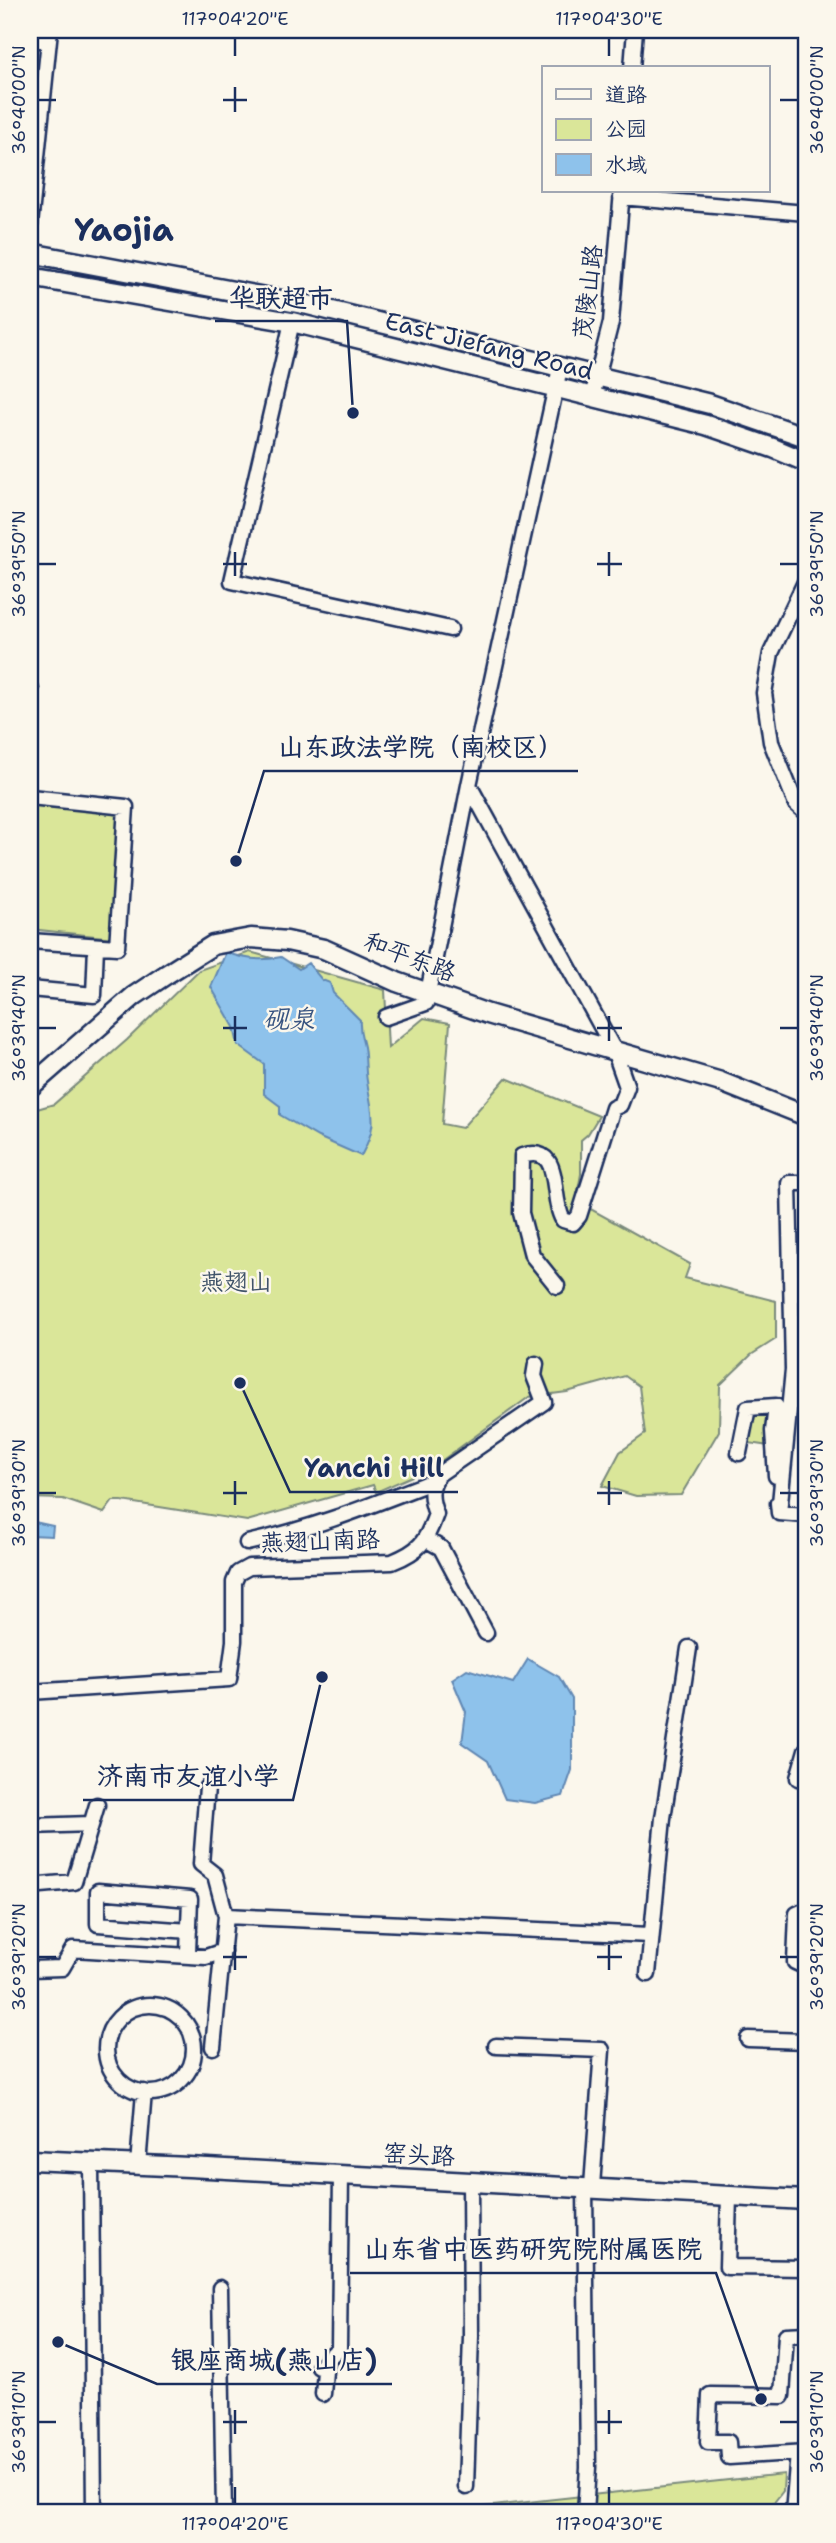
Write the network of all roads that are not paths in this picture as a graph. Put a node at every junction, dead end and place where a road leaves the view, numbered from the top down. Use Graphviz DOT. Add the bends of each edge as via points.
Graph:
graph roads {
  1 [pos="635,30"];
  2 [pos="49,35"];
  3 [pos="30,40"];
  4 [pos="632,66"];
  5 [pos="621,194"];
  6 [pos="806,213"];
  7 [pos="30,225"];
  8 [pos="30,253"];
  9 [pos="30,277"];
  10 [pos="292,322"];
  11 [pos="560,368"];
  12 [pos="597,377"];
  13 [pos="556,386"];
  14 [pos="592,397"];
  15 [pos="806,438"];
  16 [pos="806,461"];
  17 [pos="806,580"];
  18 [pos="450,629"];
  19 [pos="469,785"];
  20 [pos="30,797"];
  21 [pos="806,813"];
  22 [pos="30,941"];
  23 [pos="96,946"];
  24 [pos="30,989"];
  25 [pos="427,991"];
  26 [pos="386,1017"];
  27 [pos="614,1050"];
  28 [pos="30,1087"];
  29 [pos="806,1116"];
  30 [pos="806,1183"];
  31 [pos="557,1286"];
  32 [pos="536,1364"];
  33 [pos="739,1453"];
  34 [pos="434,1481"];
  35 [pos="779,1513"];
  36 [pos="806,1515"];
  37 [pos="425,1539"];
  38 [pos="247,1543"];
  39 [pos="486,1633"];
  40 [pos="689,1648"];
  41 [pos="30,1692"];
  42 [pos="806,1750"];
  43 [pos="806,1779"];
  44 [pos="207,1787"];
  45 [pos="97,1805"];
  46 [pos="92,1824"];
  47 [pos="30,1826"];
  48 [pos="30,1886"];
  49 [pos="806,1910"];
  50 [pos="226,1916"];
  51 [pos="189,1931"];
  52 [pos="650,1935"];
  53 [pos="223,1951"];
  54 [pos="188,1952"];
  55 [pos="806,1967"];
  56 [pos="30,1969"];
  57 [pos="648,1973"];
  58 [pos="748,2039"];
  59 [pos="806,2040"];
  60 [pos="496,2046"];
  61 [pos="213,2047"];
  62 [pos="144,2092"];
  63 [pos="30,2160"];
  64 [pos="91,2163"];
  65 [pos="138,2165"];
  66 [pos="341,2175"];
  67 [pos="470,2182"];
  68 [pos="589,2187"];
  69 [pos="729,2196"];
  70 [pos="806,2200"];
  71 [pos="806,2268"];
  72 [pos="220,2288"];
  73 [pos="806,2334"];
  74 [pos="323,2394"];
  75 [pos="802,2453"];
  76 [pos="466,2487"];
  77 [pos="94,2513"];
  78 [pos="224,2513"];
  79 [pos="585,2513"];
  80 [pos="793,2513"];
  1 -- 4 [label="street"];
  2 -- 3 [label="street"];
  2 -- 7 [label="street"];
  5 -- 6 [label="street"];
  5 -- 12 [label="street, 茂陵山路" via="611,322"];
  8 -- 11 [label="main road, East Jiefang Road" via="307,305"];
  9 -- 10 [label="main road, East Jiefang Road"];
  10 -- 13 [label="main road, East Jiefang Road"];
  10 -- 18 [label="street" via="232,580"];
  11 -- 12 [label="main road, East Jiefang Road"];
  11 -- 13 [label="street"];
  12 -- 14 [label="street, 茂陵山路"];
  12 -- 15 [label="main road, East Jiefang Road" via="709,404"];
  13 -- 14 [label="main road, East Jiefang Road"];
  13 -- 19 [label="street"];
  14 -- 16 [label="main road, East Jiefang Road" via="706,425"];
  17 -- 21 [label="street" via="771,653 764,692 771,742 796,804"];
  19 -- 25 [label="street"];
  19 -- 27 [label="street"];
  20 -- 23 [label="street" via="126,807 117,947"];
  22 -- 23 [label="street"];
  23 -- 24 [label="street" via="94,995"];
  25 -- 26 [label="street" via="426,1003"];
  25 -- 27 [label="main road, 和平东路" via="488,1014"];
  25 -- 28 [label="main road, 和平东路" via="324,949 251,938 213,945 134,996"];
  27 -- 29 [label="main road, 和平东路" via="721,1082"];
  27 -- 31 [label="street" via="627,1087 620,1105 614,1108 573,1223 563,1220 557,1209 550,1162 532,1152 522,1156 521,1213 532,1255"];
  30 -- 35 [label="street" via="789,1183 793,1370"];
  32 -- 34 [label="street" via="534,1376 544,1402"];
  33 -- 35 [label="street" via="748,1408 776,1406 773,1431"];
  34 -- 37 [label="street" via="430,1498 436,1514"];
  34 -- 38 [label="street" via="296,1533"];
  35 -- 36 [label="street"];
  37 -- 39 [label="street" via="441,1548"];
  37 -- 41 [label="street, 燕翅山南路" via="410,1555 392,1562 249,1567 238,1573 229,1679"];
  40 -- 52 [label="street"];
  42 -- 43 [label="street" via="798,1778"];
  44 -- 50 [label="street" via="201,1864 215,1875"];
  45 -- 46 [label="street"];
  46 -- 47 [label="street"];
  46 -- 48 [label="street" via="74,1882"];
  49 -- 55 [label="street" via="797,1914 795,1962"];
  50 -- 52 [label="street"];
  50 -- 53 [label="street"];
  51 -- 51 [label="street" via="190,1899 98,1891 98,1924"];
  51 -- 54 [label="street"];
  52 -- 57 [label="street"];
  53 -- 56 [label="street" via="206,1957 73,1949 62,1968"];
  53 -- 61 [label="street"];
  58 -- 59 [label="street"];
  60 -- 68 [label="street" via="602,2050"];
  62 -- 62 [label="street" via="158,2092 177,2083 194,2053 193,2038 182,2020 165,2007 151,2004 130,2010 113,2024 105,2052 117,2079"];
  62 -- 65 [label="street"];
  63 -- 64 [label="main road, 窑头路"];
  64 -- 65 [label="main road, 窑头路"];
  64 -- 77 [label="street"];
  65 -- 66 [label="main road, 窑头路"];
  66 -- 67 [label="main road, 窑头路"];
  66 -- 74 [label="street" via="339,2348 322,2364"];
  67 -- 68 [label="main road, 窑头路"];
  67 -- 76 [label="street"];
  68 -- 69 [label="main road, 窑头路"];
  68 -- 79 [label="street"];
  69 -- 70 [label="main road, 窑头路"];
  69 -- 71 [label="street" via="726,2267"];
  72 -- 78 [label="street"];
  73 -- 75 [label="street" via="786,2335 782,2396 710,2395 708,2442 728,2442 729,2457"];
  75 -- 80 [label="street"];
}
